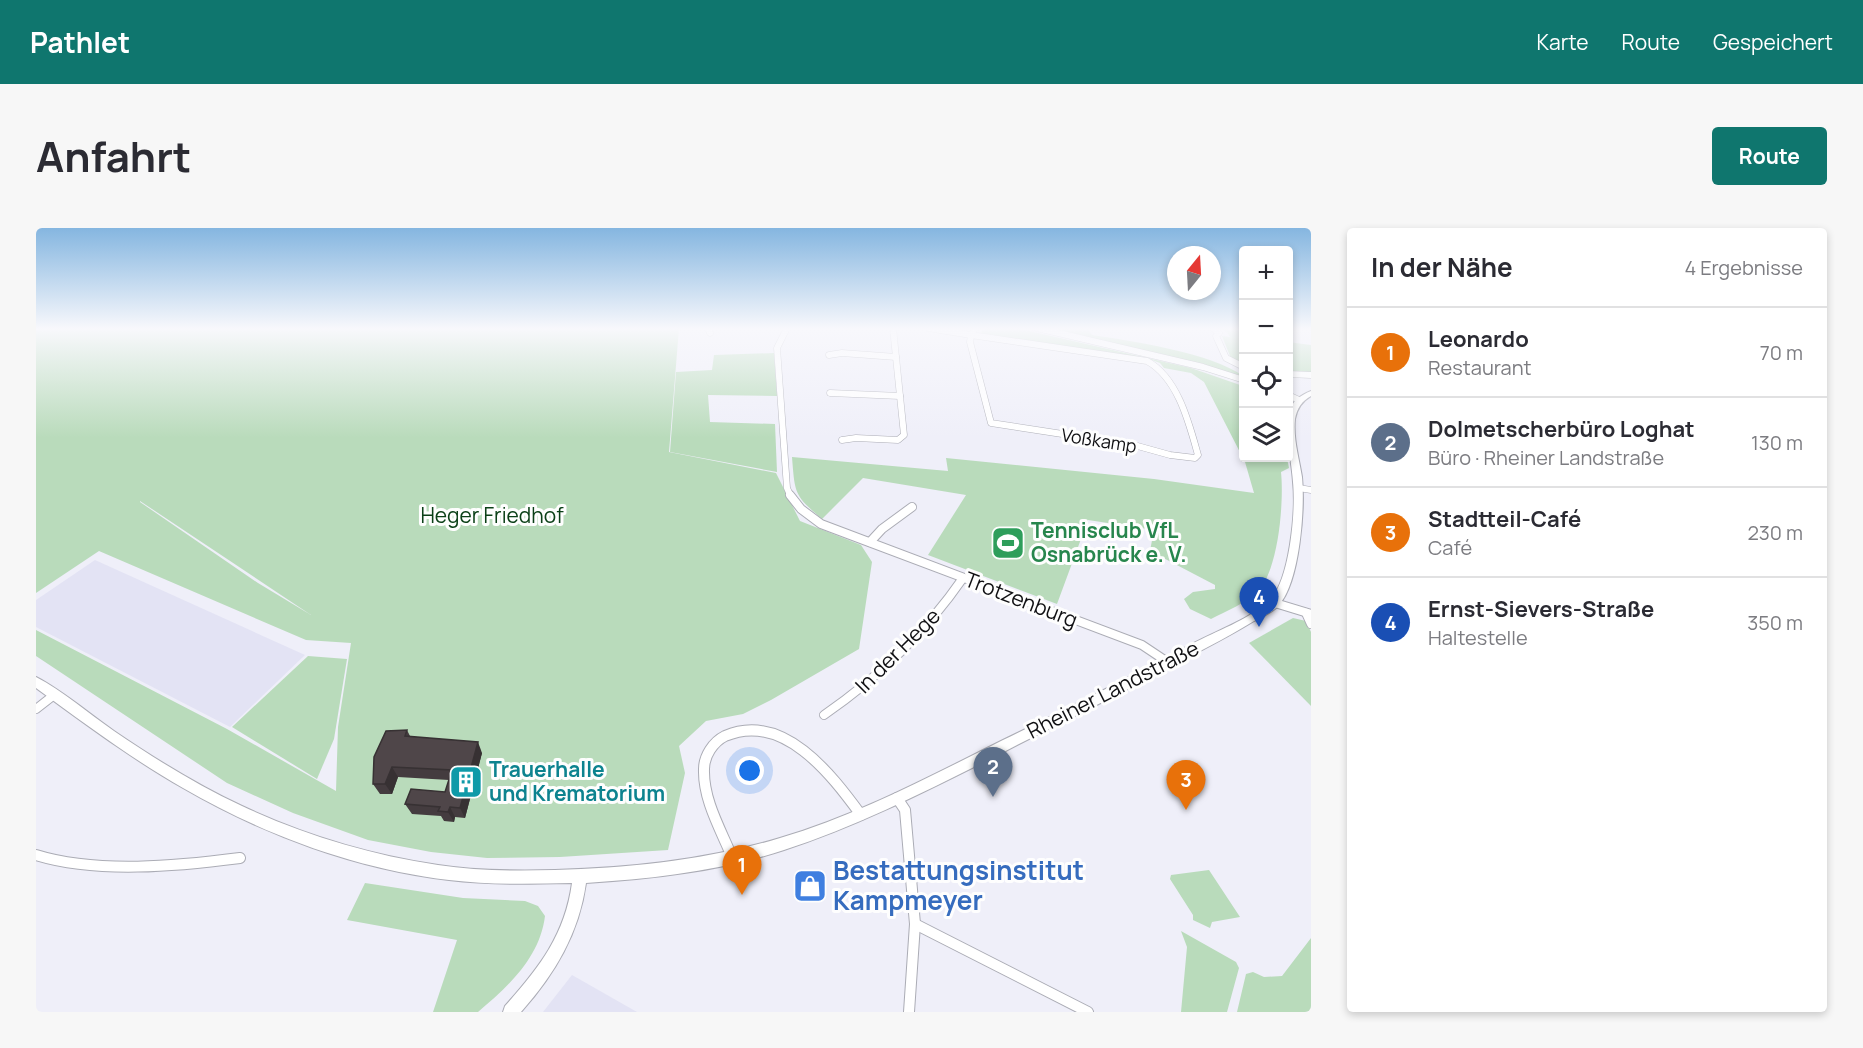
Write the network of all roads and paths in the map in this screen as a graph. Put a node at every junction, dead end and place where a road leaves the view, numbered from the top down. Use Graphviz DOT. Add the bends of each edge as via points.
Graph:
graph roads {
  1 [pos="778,365"];
  2 [pos="897,365"];
  3 [pos="976,365"];
  4 [pos="1156,365"];
  5 [pos="1193,365"];
  6 [pos="1293,374"];
  7 [pos="1311,375"];
  8 [pos="1239,378"];
  9 [pos="830,393"];
  10 [pos="1311,393"];
  11 [pos="900,396"];
  12 [pos="1293,397"];
  13 [pos="1299,400"];
  14 [pos="842,440"];
  15 [pos="1299,488"];
  16 [pos="1311,490"];
  17 [pos="912,507"];
  18 [pos="870,543"];
  19 [pos="963,578"];
  20 [pos="1275,603"];
  21 [pos="1308,613"];
  22 [pos="1311,624"];
  23 [pos="1169,663"];
  24 [pos="36,682"];
  25 [pos="54,695"];
  26 [pos="36,709"];
  27 [pos="824,715"];
  28 [pos="897,798"];
  29 [pos="861,815"];
  30 [pos="36,855"];
  31 [pos="240,858"];
  32 [pos="732,858"];
  33 [pos="580,876"];
  34 [pos="915,924"];
  35 [pos="511,1012"];
  36 [pos="909,1012"];
  37 [pos="1088,1012"];
  1 -- 18 [label="street, Trotzenburg" via="790,497 821,524"];
  2 -- 11 [label="street"];
  3 -- 4 [label="street, Voßkamp" via="991,423 1195,458 1198,455 1184,413"];
  5 -- 8 [label="street"];
  6 -- 7 [label="street"];
  9 -- 11 [label="street"];
  10 -- 13 [label="street"];
  11 -- 14 [label="street" via="904,435 898,440"];
  12 -- 13 [label="street"];
  13 -- 15 [label="street" via="1291,419"];
  15 -- 16 [label="street"];
  15 -- 20 [label="street" via="1293,556"];
  17 -- 18 [label="street"];
  18 -- 19 [label="street, Trotzenburg"];
  19 -- 23 [label="street, Trotzenburg" via="1142,645"];
  19 -- 27 [label="street, In der Hege" via="909,647 872,681"];
  20 -- 21 [label="street"];
  20 -- 23 [label="street, Rheiner Landstraße"];
  21 -- 22 [label="street"];
  23 -- 28 [label="street, Rheiner Landstraße"];
  24 -- 25 [label="street, Rheiner Landstraße"];
  25 -- 26 [label="street"];
  25 -- 33 [label="street, Rheiner Landstraße" via="125,746 190,785 241,812 314,841 423,870 488,877"];
  28 -- 29 [label="street, Rheiner Landstraße"];
  28 -- 34 [label="street" via="905,810"];
  29 -- 32 [label="street, Rheiner Landstraße" via="784,844"];
  29 -- 32 [label="street" via="837,784 792,741 765,730 732,732 710,749 704,770"];
  30 -- 31 [label="street" via="54,862 87,866"];
  32 -- 33 [label="street, Rheiner Landstraße" via="643,872"];
  33 -- 35 [label="street" via="574,916 560,948 537,983"];
  34 -- 36 [label="street"];
  34 -- 37 [label="street"];
}
